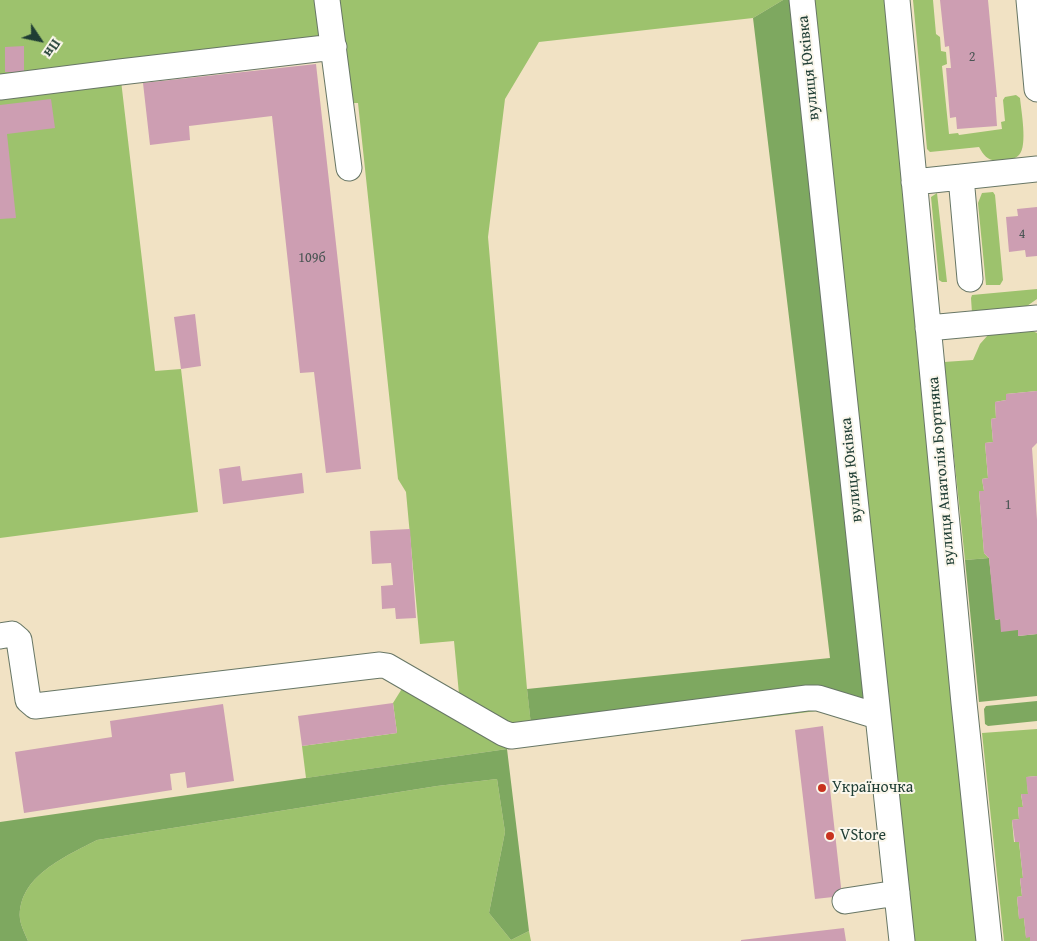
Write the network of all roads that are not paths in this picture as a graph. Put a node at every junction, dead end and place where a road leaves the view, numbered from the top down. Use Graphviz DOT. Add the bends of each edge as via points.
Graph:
graph roads {
  1 [pos="327,0"];
  2 [pos="802,0"];
  3 [pos="897,0"];
  4 [pos="1029,0"];
  5 [pos="334,47"];
  6 [pos="0,87"];
  7 [pos="1037,89"];
  8 [pos="349,168"];
  9 [pos="1037,169"];
  10 [pos="961,177"];
  11 [pos="914,182"];
  12 [pos="970,279"];
  13 [pos="1037,318"];
  14 [pos="928,328"];
  15 [pos="0,636"];
  16 [pos="877,716"];
  17 [pos="897,893"];
  18 [pos="845,901"];
  19 [pos="902,941"];
  20 [pos="989,941"];
  1 -- 5 [label="street"];
  2 -- 16 [label="street, вулиця Юківка"];
  3 -- 11 [label="street, вулиця Анатолія Бортняка"];
  4 -- 7 [label="street"];
  5 -- 6 [label="street"];
  5 -- 8 [label="street"];
  9 -- 10 [label="street"];
  10 -- 11 [label="street"];
  10 -- 12 [label="street"];
  11 -- 14 [label="street, вулиця Анатолія Бортняка"];
  13 -- 14 [label="street"];
  14 -- 20 [label="street, вулиця Анатолія Бортняка"];
  15 -- 16 [label="street" via="12,634 19,640 28,700 35,706 380,665 511,736 807,698 818,698"];
  16 -- 17 [label="street, вулиця Юківка"];
  17 -- 18 [label="street"];
  17 -- 19 [label="street, вулиця Юківка"];
}
